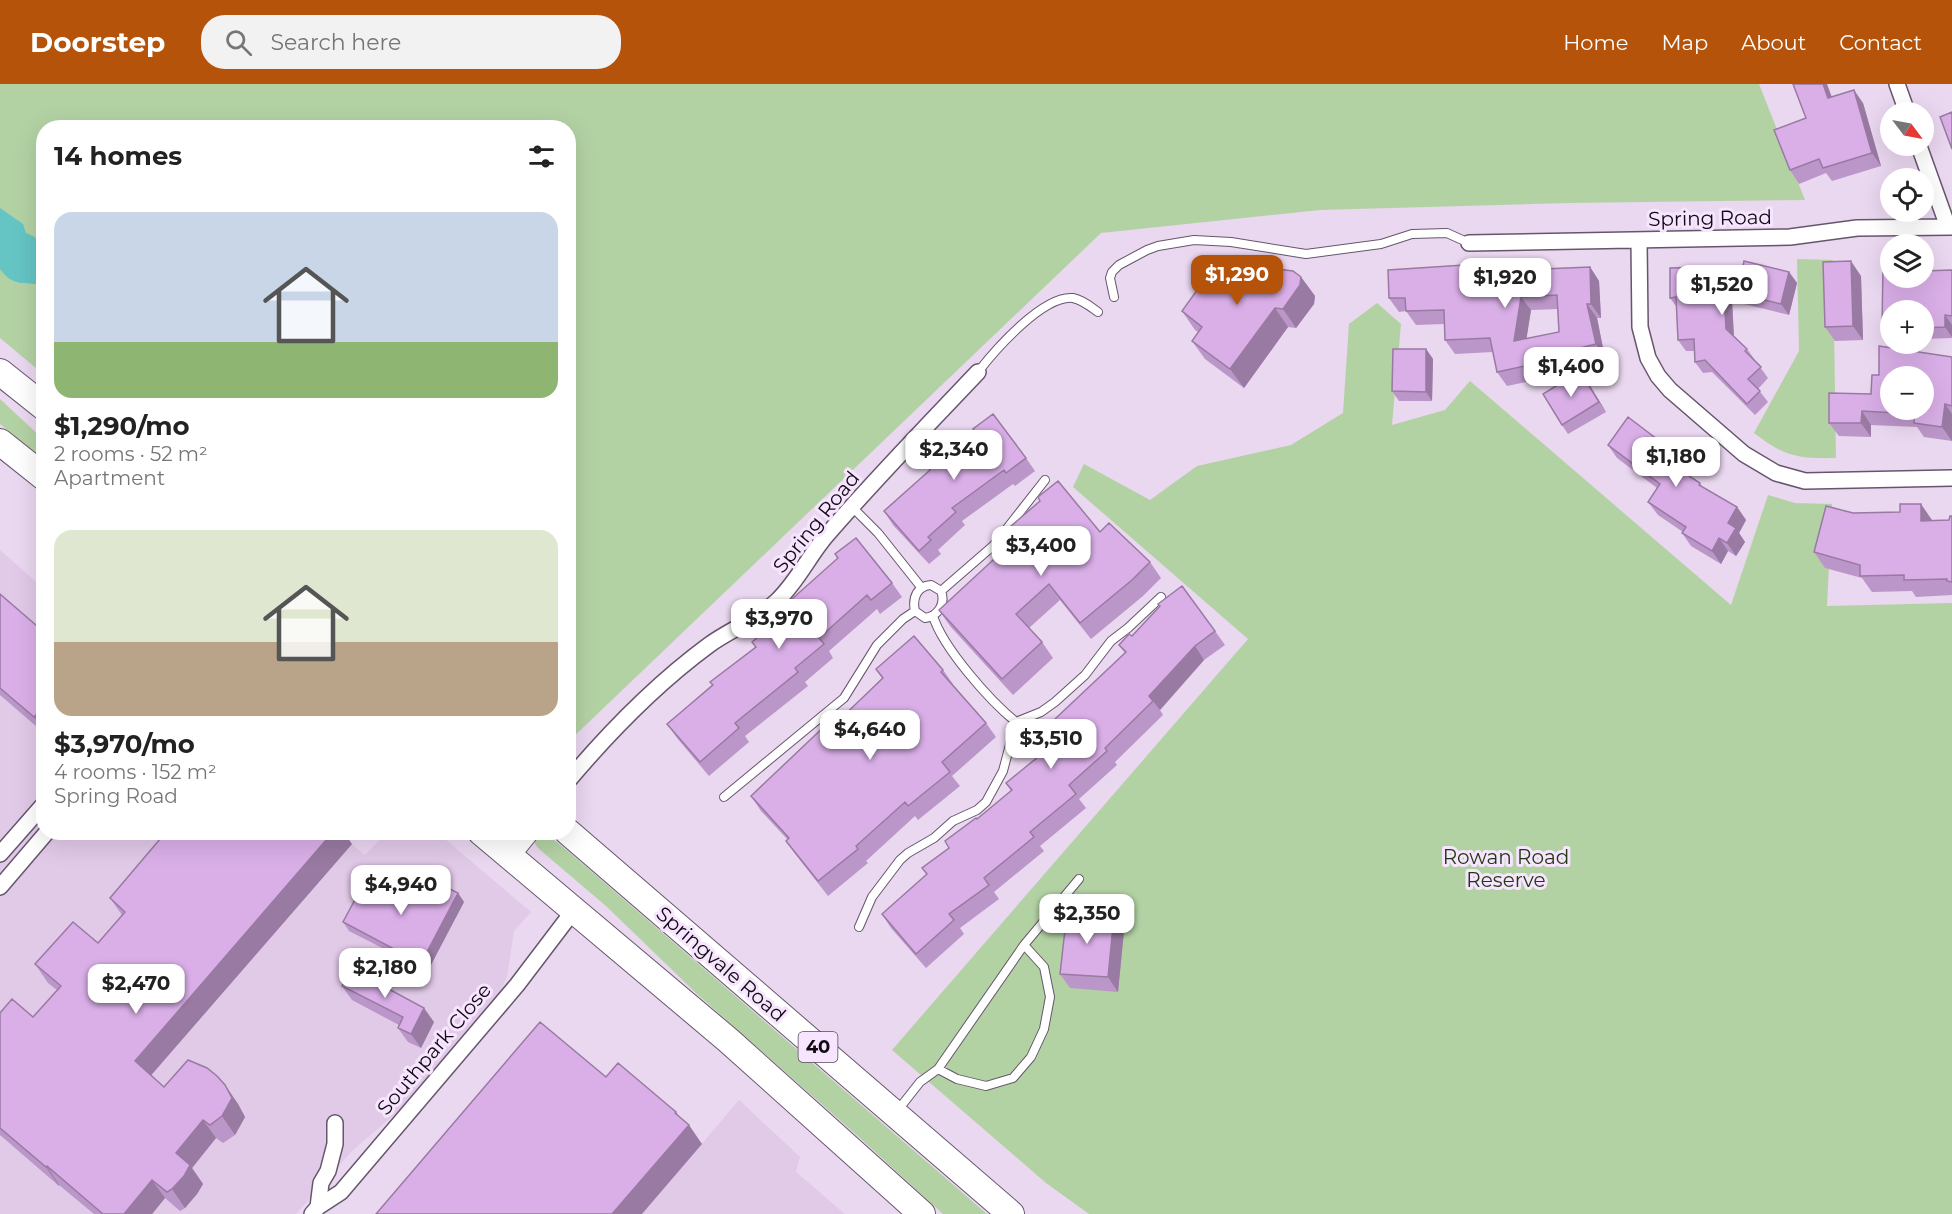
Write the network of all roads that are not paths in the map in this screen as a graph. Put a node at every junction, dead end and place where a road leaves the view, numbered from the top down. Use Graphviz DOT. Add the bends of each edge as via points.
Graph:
graph roads {
  1 [pos="1897,84"];
  2 [pos="1903,102"];
  3 [pos="1923,156"];
  4 [pos="1950,227"];
  5 [pos="1639,241"];
  6 [pos="1469,243"];
  7 [pos="1114,297"];
  8 [pos="1098,312"];
  9 [pos="0,372"];
  10 [pos="978,372"];
  11 [pos="36,401"];
  12 [pos="0,442"];
  13 [pos="36,471"];
  14 [pos="1952,478"];
  15 [pos="1045,480"];
  16 [pos="852,507"];
  17 [pos="921,587"];
  18 [pos="941,591"];
  19 [pos="1161,597"];
  20 [pos="915,611"];
  21 [pos="933,616"];
  22 [pos="1016,722"];
  23 [pos="576,772"];
  24 [pos="724,797"];
  25 [pos="36,813"];
  26 [pos="576,839"];
  27 [pos="40,840"];
  28 [pos="490,840"];
  29 [pos="518,840"];
  30 [pos="0,854"];
  31 [pos="507,854"];
  32 [pos="1079,879"];
  33 [pos="0,887"];
  34 [pos="574,910"];
  35 [pos="859,927"];
  36 [pos="1024,945"];
  37 [pos="938,1069"];
  38 [pos="895,1114"];
  39 [pos="335,1123"];
  40 [pos="315,1211"];
  41 [pos="922,1214"];
  42 [pos="1011,1214"];
  1 -- 2 [label="street"];
  3 -- 4 [label="street"];
  4 -- 5 [label="street, Spring Road" via="1857,228 1790,237"];
  5 -- 6 [label="street, Spring Road"];
  5 -- 14 [label="street" via="1640,327 1648,358 1670,390 1744,454 1776,473 1804,481"];
  6 -- 7 [label="lane" via="1447,233 1412,234 1381,244 1306,254 1222,242 1174,243 1147,250 1116,267 1110,278"];
  8 -- 10 [label="lane" via="1072,298 1047,306 1029,318"];
  9 -- 11 [label="highway"];
  10 -- 16 [label="street, Spring Road"];
  12 -- 13 [label="highway"];
  15 -- 18 [label="lane" via="994,545"];
  16 -- 17 [label="lane"];
  16 -- 23 [label="street, Spring Road" via="825,536 779,600 761,615 711,643 669,676"];
  17 -- 18 [label="lane" via="931,585"];
  17 -- 20 [label="lane" via="914,598"];
  18 -- 21 [label="lane" via="943,601"];
  19 -- 22 [label="lane" via="1111,641 1055,702"];
  20 -- 21 [label="lane" via="923,617"];
  20 -- 24 [label="lane" via="877,645 844,698"];
  21 -- 22 [label="lane" via="944,641 996,705"];
  22 -- 35 [label="lane" via="1003,771 984,804 900,860 872,897"];
  25 -- 30 [label="street"];
  26 -- 38 [label="highway, Springvale Road / 40"];
  27 -- 33 [label="street"];
  28 -- 31 [label="highway"];
  29 -- 31 [label="highway"];
  31 -- 34 [label="highway"];
  32 -- 36 [label="lane"];
  34 -- 40 [label="street, Southpark Close" via="517,985 341,1192"];
  34 -- 41 [label="highway"];
  36 -- 37 [label="lane"];
  36 -- 37 [label="lane" via="1044,967 1050,997 1044,1029 1031,1057 1013,1078 986,1086 957,1079"];
  37 -- 38 [label="lane" via="920,1082"];
  38 -- 42 [label="highway, Springvale Road / 40"];
  39 -- 40 [label="street, Southpark Close" via="333,1155"];
}
